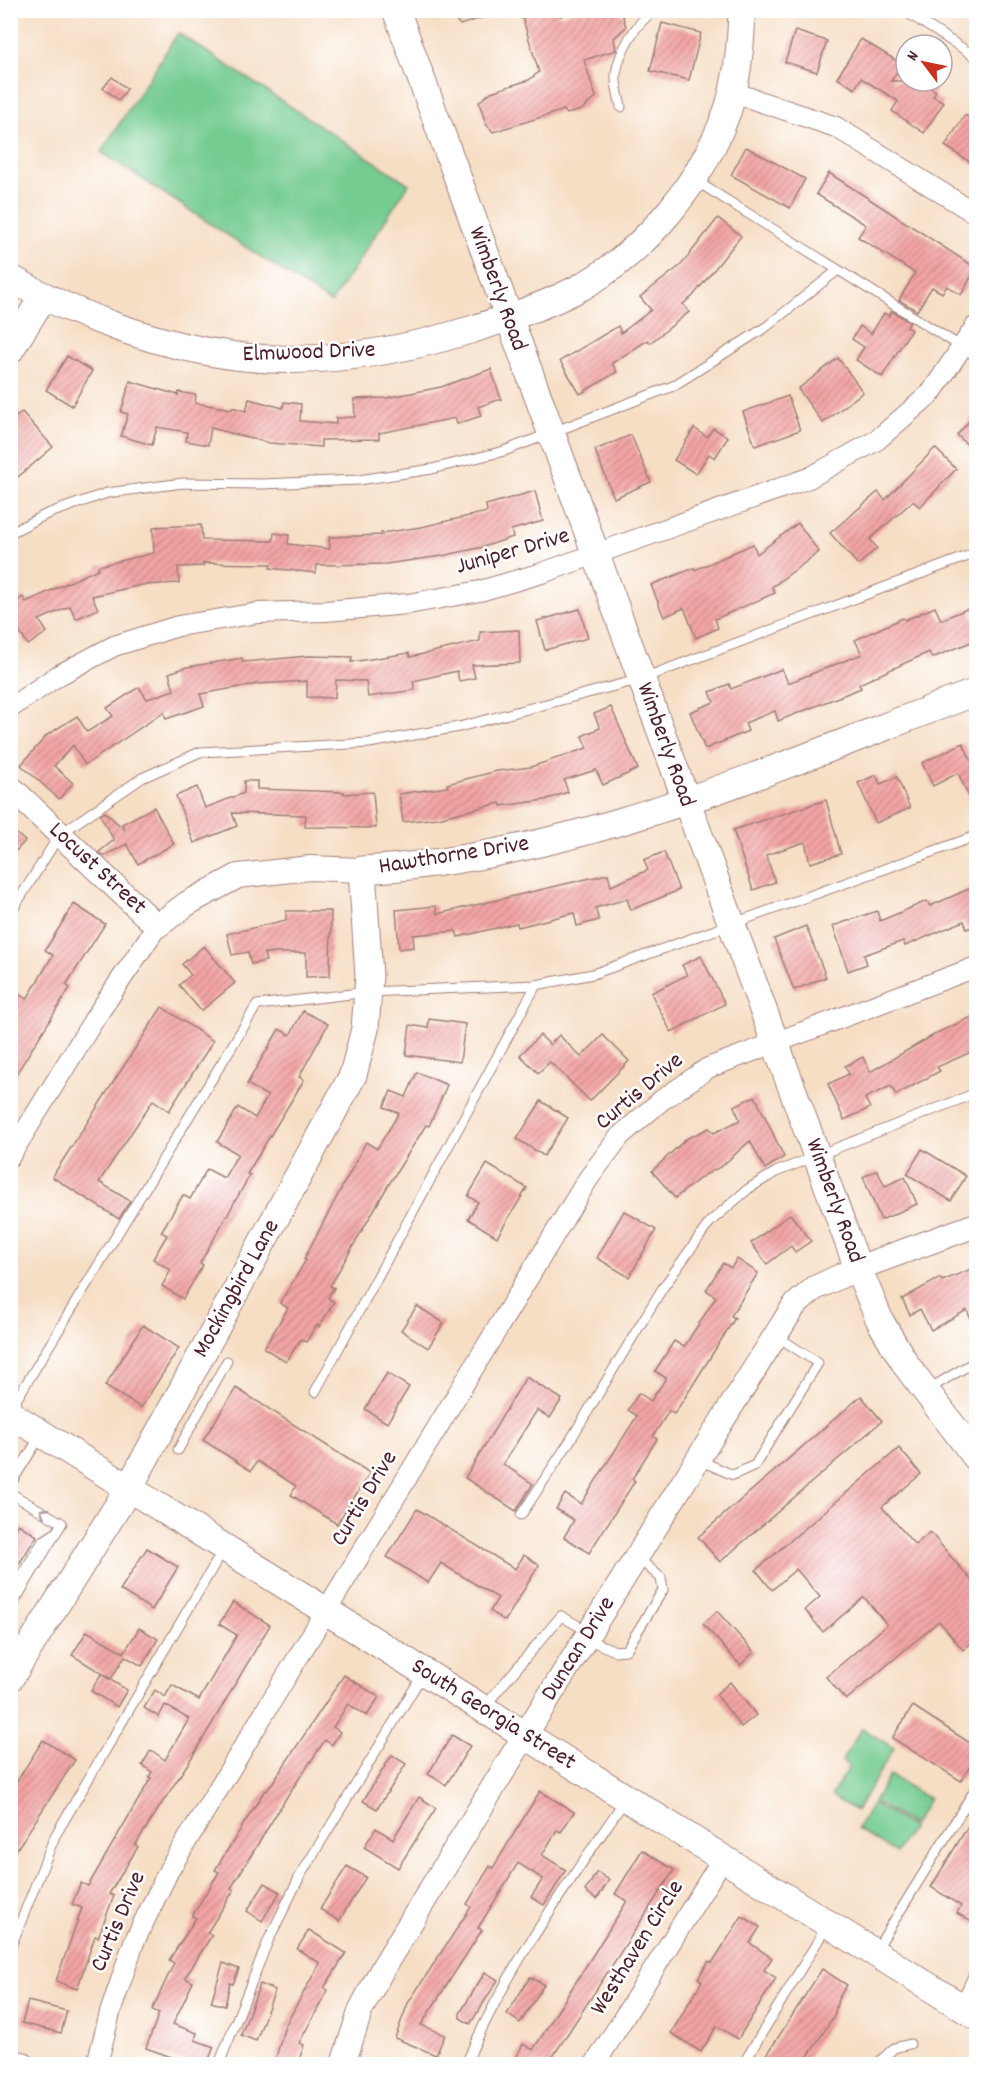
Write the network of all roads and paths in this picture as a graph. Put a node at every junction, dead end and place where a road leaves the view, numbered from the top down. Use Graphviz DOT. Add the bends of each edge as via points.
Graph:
graph roads {
  1 [pos="396,10"];
  2 [pos="656,10"];
  3 [pos="742,10"];
  4 [pos="903,10"];
  5 [pos="976,57"];
  6 [pos="732,92"];
  7 [pos="621,107"];
  8 [pos="693,179"];
  9 [pos="976,214"];
  10 [pos="838,270"];
  11 [pos="10,278"];
  12 [pos="43,297"];
  13 [pos="508,317"];
  14 [pos="976,326"];
  15 [pos="10,350"];
  16 [pos="969,352"];
  17 [pos="551,434"];
  18 [pos="10,533"];
  19 [pos="976,553"];
  20 [pos="595,554"];
  21 [pos="641,679"];
  22 [pos="976,692"];
  23 [pos="10,708"];
  24 [pos="10,787"];
  25 [pos="685,800"];
  26 [pos="60,834"];
  27 [pos="976,836"];
  28 [pos="362,870"];
  29 [pos="10,914"];
  30 [pos="732,923"];
  31 [pos="157,926"];
  32 [pos="976,967"];
  33 [pos="536,985"];
  34 [pos="368,992"];
  35 [pos="776,1042"];
  36 [pos="976,1094"];
  37 [pos="10,1156"];
  38 [pos="818,1157"];
  39 [pos="976,1225"];
  40 [pos="858,1268"];
  41 [pos="775,1334"];
  42 [pos="228,1361"];
  43 [pos="976,1361"];
  44 [pos="926,1391"];
  45 [pos="315,1392"];
  46 [pos="10,1412"];
  47 [pos="42,1433"];
  48 [pos="178,1450"];
  49 [pos="976,1457"];
  50 [pos="697,1459"];
  51 [pos="10,1485"];
  52 [pos="129,1488"];
  53 [pos="10,1493"];
  54 [pos="521,1515"];
  55 [pos="57,1531"];
  56 [pos="225,1548"];
  57 [pos="636,1556"];
  58 [pos="10,1594"];
  59 [pos="10,1609"];
  60 [pos="327,1612"];
  61 [pos="587,1635"];
  62 [pos="13,1669"];
  63 [pos="424,1672"];
  64 [pos="483,1709"];
  65 [pos="525,1735"];
  66 [pos="976,1788"];
  67 [pos="626,1798"];
  68 [pos="723,1858"];
  69 [pos="828,1924"];
  70 [pos="10,1949"];
  71 [pos="874,1952"];
  72 [pos="976,1970"];
  73 [pos="968,2010"];
  74 [pos="910,2044"];
  75 [pos="10,2063"];
  76 [pos="22,2064"];
  77 [pos="97,2064"];
  78 [pos="219,2064"];
  79 [pos="343,2064"];
  80 [pos="466,2064"];
  81 [pos="596,2064"];
  82 [pos="743,2064"];
  83 [pos="877,2064"];
  1 -- 13 [label="main road, Wimberly Road"];
  2 -- 7 [label="lane" via="646,16 621,55 616,76"];
  3 -- 6 [label="main road, Elmwood Drive" via="739,61"];
  4 -- 5 [label="lane"];
  6 -- 8 [label="main road, Elmwood Drive" via="715,138"];
  6 -- 9 [label="street" via="836,127"];
  8 -- 10 [label="lane"];
  8 -- 13 [label="main road, Elmwood Drive" via="645,238 608,270 583,286"];
  10 -- 16 [label="lane"];
  10 -- 17 [label="lane" via="766,327 673,386"];
  11 -- 12 [label="main road, Elmwood Drive"];
  12 -- 13 [label="main road, Elmwood Drive" via="83,315 178,345 235,356 353,356 442,338"];
  12 -- 15 [label="main road"];
  13 -- 17 [label="main road, Wimberly Road"];
  14 -- 16 [label="street, Juniper Drive"];
  16 -- 20 [label="street, Juniper Drive" via="931,393 877,440 808,478"];
  17 -- 18 [label="lane" via="504,451 432,469 359,480 183,483 107,493 47,514"];
  17 -- 20 [label="main road, Wimberly Road"];
  19 -- 21 [label="lane"];
  20 -- 21 [label="main road, Wimberly Road"];
  20 -- 23 [label="street, Juniper Drive" via="480,591 408,604 258,613 178,626 114,646 59,675"];
  21 -- 25 [label="main road, Wimberly Road"];
  21 -- 26 [label="lane" via="459,728 369,743 200,752 142,778"];
  22 -- 25 [label="main road, Hawthorne Drive"];
  24 -- 26 [label="street, Locust Street"];
  25 -- 28 [label="main road, Hawthorne Drive" via="509,851 422,866"];
  25 -- 30 [label="main road, Wimberly Road"];
  26 -- 29 [label="lane"];
  26 -- 31 [label="street, Locust Street"];
  27 -- 30 [label="lane"];
  28 -- 31 [label="street, Hawthorne Drive" via="310,868 238,876 188,903"];
  28 -- 34 [label="main road, Mockingbird Lane"];
  30 -- 33 [label="lane" via="593,975"];
  30 -- 35 [label="main road, Wimberly Road"];
  31 -- 37 [label="street, Hawthorne Drive"];
  32 -- 35 [label="street, Curtis Drive"];
  33 -- 34 [label="lane"];
  33 -- 45 [label="lane"];
  34 -- 46 [label="lane" via="257,1005"];
  34 -- 52 [label="main road, Mockingbird Lane" via="365,1029 353,1075"];
  35 -- 38 [label="main road, Wimberly Road"];
  35 -- 60 [label="street, Curtis Drive" via="708,1068 620,1136 588,1179"];
  36 -- 38 [label="lane"];
  38 -- 40 [label="main road, Wimberly Road"];
  38 -- 54 [label="lane" via="776,1172 748,1189 710,1222 662,1290"];
  39 -- 40 [label="street, Duncan Drive"];
  40 -- 41 [label="street, Duncan Drive" via="815,1288 794,1306"];
  40 -- 44 [label="main road, Wimberly Road" via="880,1321"];
  41 -- 50 [label="street, Duncan Drive"];
  41 -- 50 [label="lane" via="818,1363 755,1465 733,1475"];
  42 -- 48 [label="lane"];
  43 -- 44 [label="lane"];
  44 -- 49 [label="main road, Wimberly Road"];
  46 -- 47 [label="main road, South Georgia Street"];
  47 -- 51 [label="lane"];
  47 -- 52 [label="main road, South Georgia Street"];
  50 -- 57 [label="street, Duncan Drive"];
  52 -- 56 [label="main road, South Georgia Street"];
  52 -- 62 [label="main road, Mockingbird Lane"];
  55 -- 53 [label="lane, one-way" via="62,1523"];
  55 -- 58 [label="lane" via="42,1541"];
  55 -- 59 [label="lane"];
  56 -- 60 [label="main road, South Georgia Street"];
  56 -- 70 [label="lane" via="55,1836"];
  57 -- 61 [label="street, Duncan Drive"];
  57 -- 61 [label="lane" via="661,1578 663,1590 626,1650 615,1651"];
  60 -- 63 [label="main road, South Georgia Street"];
  60 -- 77 [label="street, Curtis Drive" via="169,1870 134,1942"];
  61 -- 64 [label="lane" via="561,1616"];
  61 -- 65 [label="street, Duncan Drive"];
  63 -- 64 [label="main road, South Georgia Street"];
  63 -- 78 [label="lane" via="300,1876 268,1941"];
  64 -- 65 [label="main road, South Georgia Street"];
  65 -- 67 [label="main road, South Georgia Street"];
  65 -- 79 [label="street, Duncan Drive" via="384,1966 361,2009"];
  66 -- 71 [label="lane"];
  67 -- 68 [label="main road, South Georgia Street"];
  67 -- 80 [label="lane" via="561,1894 483,2024"];
  68 -- 69 [label="main road, South Georgia Street"];
  68 -- 81 [label="street, Westhaven Circle"];
  69 -- 71 [label="main road, South Georgia Street"];
  69 -- 82 [label="lane"];
  71 -- 73 [label="main road, South Georgia Street"];
  72 -- 73 [label="lane"];
  74 -- 83 [label="lane" via="894,2048"];
  75 -- 76 [label="street"];
}
